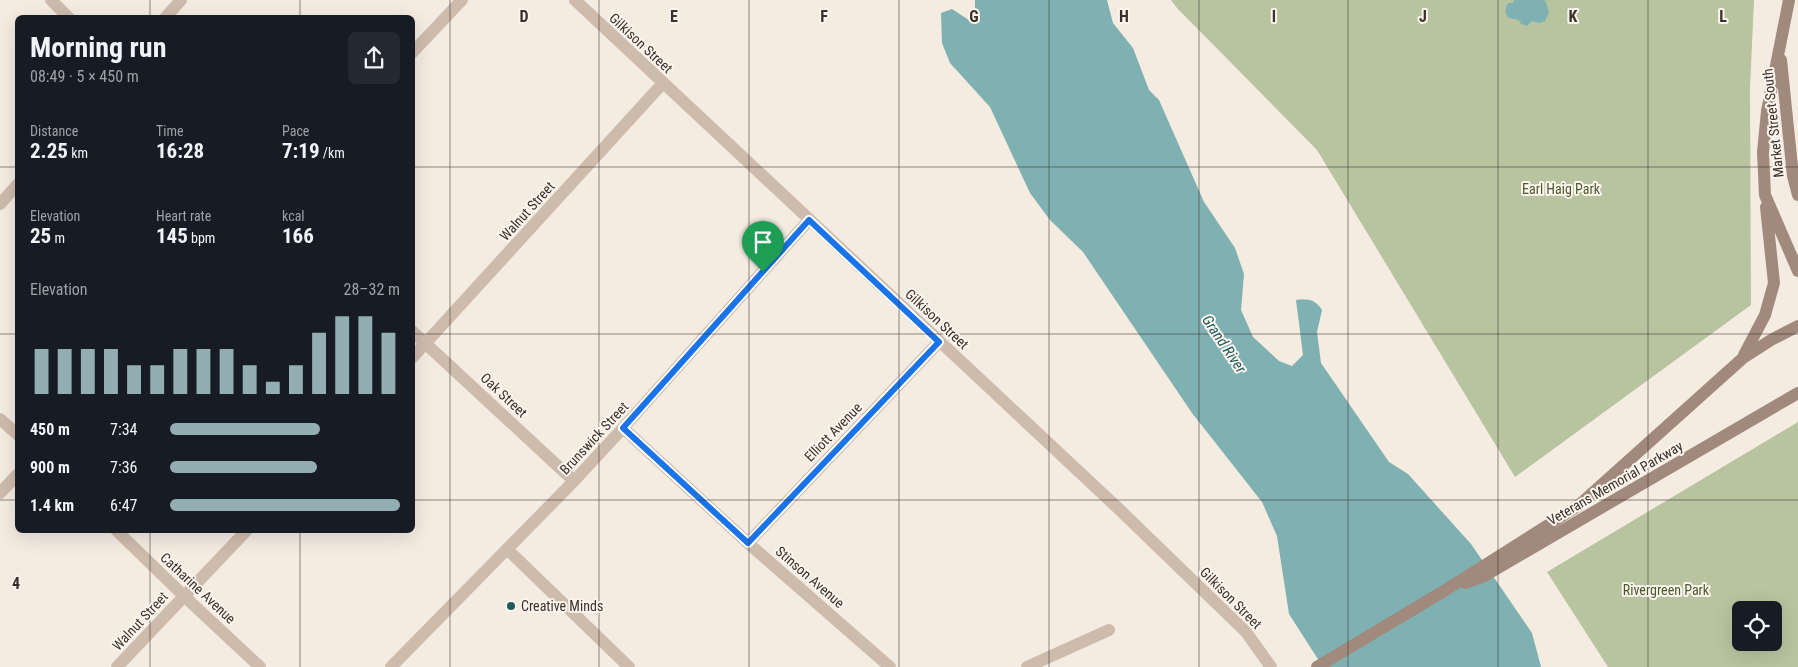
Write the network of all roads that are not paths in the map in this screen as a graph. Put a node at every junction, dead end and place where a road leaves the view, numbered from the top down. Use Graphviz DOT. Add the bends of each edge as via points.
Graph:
graph roads {
  1 [pos="51,0"];
  2 [pos="181,0"];
  3 [pos="462,0"];
  4 [pos="575,0"];
  5 [pos="1789,0"];
  6 [pos="65,15"];
  7 [pos="168,15"];
  8 [pos="1780,48"];
  9 [pos="415,50"];
  10 [pos="663,84"];
  11 [pos="15,187"];
  12 [pos="1765,195"];
  13 [pos="1798,195"];
  14 [pos="0,204"];
  15 [pos="809,220"];
  16 [pos="1798,271"];
  17 [pos="1798,326"];
  18 [pos="415,334"];
  19 [pos="939,342"];
  20 [pos="426,344"];
  21 [pos="415,355"];
  22 [pos="1743,358"];
  23 [pos="1798,393"];
  24 [pos="0,419"];
  25 [pos="623,428"];
  26 [pos="15,433"];
  27 [pos="15,477"];
  28 [pos="574,481"];
  29 [pos="0,492"];
  30 [pos="119,533"];
  31 [pos="244,533"];
  32 [pos="748,543"];
  33 [pos="507,549"];
  34 [pos="1444,591"];
  35 [pos="184,596"];
  36 [pos="1109,630"];
  37 [pos="117,667"];
  38 [pos="260,667"];
  39 [pos="391,667"];
  40 [pos="629,667"];
  41 [pos="890,667"];
  42 [pos="1027,667"];
  43 [pos="1272,667"];
  44 [pos="1317,667"];
  1 -- 6 [label="street"];
  2 -- 7 [label="street"];
  3 -- 9 [label="street"];
  4 -- 10 [label="street, Gilkison Street"];
  5 -- 8 [label="main road, Market Street South"];
  8 -- 12 [label="main road, Market Street South" via="1766,120 1763,152"];
  8 -- 13 [label="main road, Market Street South" via="1792,176"];
  10 -- 15 [label="street, Gilkison Street"];
  10 -- 20 [label="street, Walnut Street"];
  11 -- 14 [label="street"];
  12 -- 16 [label="main road, Market Street South"];
  12 -- 22 [label="main road" via="1774,283 1765,315"];
  15 -- 19 [label="street, Gilkison Street"];
  15 -- 25 [label="street, Brunswick Street"];
  17 -- 22 [label="main road"];
  18 -- 20 [label="street, Oak Street"];
  19 -- 32 [label="street, Elliott Avenue"];
  19 -- 43 [label="street, Gilkison Street" via="1246,632"];
  20 -- 21 [label="street, Walnut Street"];
  20 -- 28 [label="street, Oak Street"];
  22 -- 34 [label="main road, Veterans Memorial Parkway" via="1578,506"];
  23 -- 34 [label="main road, Veterans Memorial Parkway" via="1484,576"];
  24 -- 26 [label="street"];
  25 -- 28 [label="street, Brunswick Street"];
  25 -- 32 [label="street, Stinson Avenue"];
  27 -- 29 [label="street"];
  28 -- 33 [label="street, Brunswick Street"];
  30 -- 35 [label="street, Catharine Avenue"];
  31 -- 35 [label="street, Walnut Street"];
  32 -- 41 [label="street, Stinson Avenue"];
  33 -- 39 [label="street, Brunswick Street"];
  33 -- 40 [label="street"];
  34 -- 44 [label="main road, Veterans Memorial Parkway"];
  35 -- 37 [label="street, Walnut Street"];
  35 -- 38 [label="street, Catharine Avenue"];
  36 -- 42 [label="street"];
}
